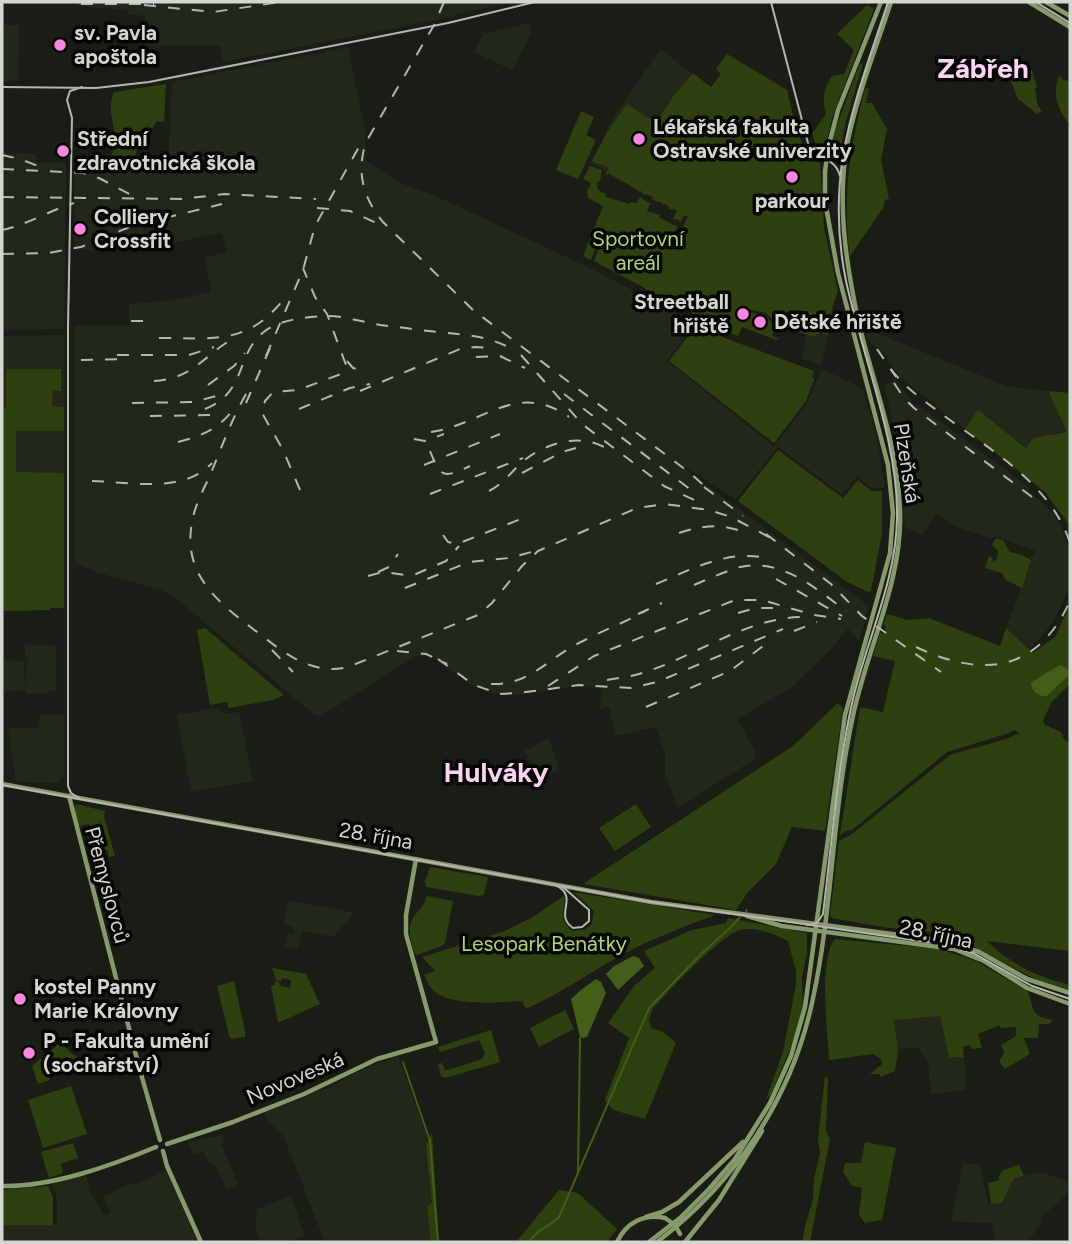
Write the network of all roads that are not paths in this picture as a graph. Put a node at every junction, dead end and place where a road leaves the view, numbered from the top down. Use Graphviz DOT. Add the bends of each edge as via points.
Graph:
graph roads {
  1 [pos="881,2"];
  2 [pos="891,2"];
  3 [pos="1029,2"];
  4 [pos="1046,2"];
  5 [pos="1070,16"];
  6 [pos="1069,27"];
  7 [pos="2,784"];
  8 [pos="69,796"];
  9 [pos="416,859"];
  10 [pos="746,916"];
  11 [pos="816,923"];
  12 [pos="824,923"];
  13 [pos="814,930"];
  14 [pos="823,932"];
  15 [pos="834,933"];
  16 [pos="821,944"];
  17 [pos="1070,993"];
  18 [pos="1070,1004"];
  19 [pos="763,1121"];
  20 [pos="160,1140"];
  21 [pos="167,1143"];
  22 [pos="156,1147"];
  23 [pos="163,1151"];
  24 [pos="2,1186"];
  25 [pos="646,1217"];
  26 [pos="201,1242"];
  27 [pos="617,1242"];
  28 [pos="649,1242"];
  29 [pos="657,1242"];
  30 [pos="683,1242"];
  1 -- 11 [label="main road, Plzeňská, bridge" via="838,110 828,148 825,201 888,465 893,521 883,584 845,715"];
  2 -- 12 [label="main road, Plzeňská" via="847,143 843,229 859,323 895,464 900,529 898,555 852,717"];
  3 -- 6 [label="main road"];
  4 -- 5 [label="main road"];
  7 -- 8 [label="main road, 28. října"];
  8 -- 9 [label="main road, 28. října"];
  8 -- 20 [label="main road, Přemyslovců"];
  9 -- 10 [label="main road, 28. října"];
  9 -- 21 [label="main road, Novoveská" via="406,926 436,1042 377,1059 304,1094"];
  10 -- 11 [label="main road, 28. října"];
  10 -- 13 [label="main road, 28. října"];
  11 -- 12 [label="main road, 28. října"];
  11 -- 13 [label="main road, Plzeňská"];
  12 -- 14 [label="main road, Plzeňská"];
  12 -- 17 [label="main road, 28. října" via="953,942 979,951 1027,979"];
  13 -- 14 [label="main road, 28. října"];
  13 -- 19 [label="main road, Plzeňská" via="801,1026"];
  14 -- 15 [label="main road, 28. října"];
  14 -- 16 [label="main road, Plzeňská"];
  15 -- 16 [label="main road"];
  15 -- 18 [label="main road, 28. října" via="954,949 1032,990"];
  16 -- 19 [label="main road, Plzeňská" via="802,1041"];
  19 -- 25 [label="main road" via="680,1202"];
  19 -- 28 [label="main road" via="709,1189"];
  19 -- 29 [label="main road" via="713,1192"];
  19 -- 30 [label="main road" via="761,1135 727,1189"];
  20 -- 21 [label="main road"];
  20 -- 22 [label="main road"];
  21 -- 23 [label="main road"];
  22 -- 23 [label="main road"];
  22 -- 24 [label="main road" via="62,1179"];
  23 -- 26 [label="main road"];
  25 -- 27 [label="main road" via="631,1224"];
  25 -- 30 [label="main road, bridge" via="665,1218 675,1225"];
}
